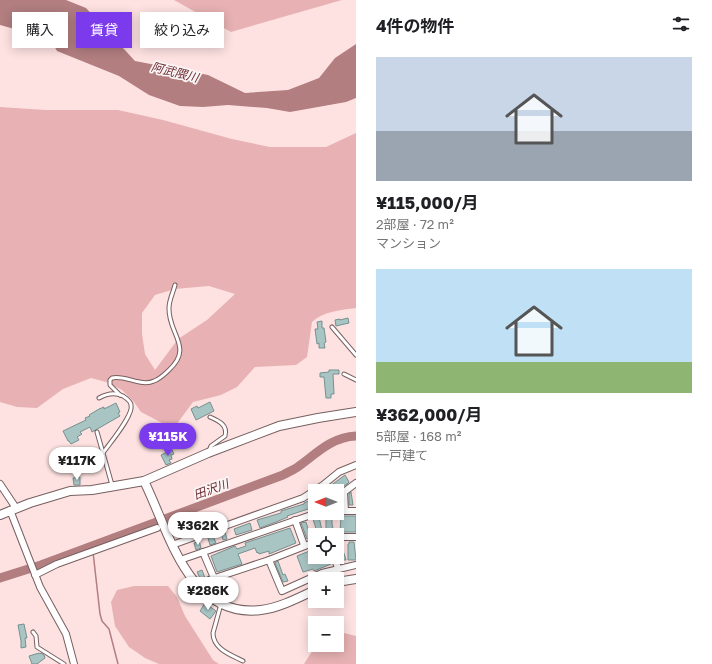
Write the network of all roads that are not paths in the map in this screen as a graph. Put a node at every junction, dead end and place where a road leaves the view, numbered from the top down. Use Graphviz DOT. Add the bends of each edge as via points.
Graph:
graph roads {
  1 [pos="175,285"];
  2 [pos="332,327"];
  3 [pos="356,355"];
  4 [pos="344,374"];
  5 [pos="356,380"];
  6 [pos="120,395"];
  7 [pos="99,398"];
  8 [pos="356,412"];
  9 [pos="210,416"];
  10 [pos="97,432"];
  11 [pos="103,453"];
  12 [pos="208,453"];
  13 [pos="356,465"];
  14 [pos="144,481"];
  15 [pos="0,484"];
  16 [pos="356,484"];
  17 [pos="113,487"];
  18 [pos="344,492"];
  19 [pos="13,509"];
  20 [pos="344,511"];
  21 [pos="356,511"];
  22 [pos="0,515"];
  23 [pos="308,516"];
  24 [pos="295,520"];
  25 [pos="157,528"];
  26 [pos="344,537"];
  27 [pos="356,538"];
  28 [pos="308,544"];
  29 [pos="172,545"];
  30 [pos="304,545"];
  31 [pos="204,552"];
  32 [pos="180,560"];
  33 [pos="269,560"];
  34 [pos="337,564"];
  35 [pos="356,565"];
  36 [pos="338,568"];
  37 [pos="35,575"];
  38 [pos="214,578"];
  39 [pos="356,579"];
  40 [pos="344,581"];
  41 [pos="198,587"];
  42 [pos="308,593"];
  43 [pos="221,604"];
  44 [pos="33,632"];
  45 [pos="243,661"];
  46 [pos="64,664"];
  47 [pos="74,664"];
  1 -- 6 [label="lane" via="169,309 180,349 178,361 154,381 112,378 110,385"];
  2 -- 3 [label="lane"];
  4 -- 5 [label="lane"];
  6 -- 7 [label="lane"];
  6 -- 11 [label="lane" via="131,404 130,413"];
  8 -- 12 [label="street" via="279,426"];
  9 -- 12 [label="lane" via="226,428 226,436 212,446"];
  10 -- 11 [label="lane"];
  11 -- 17 [label="lane"];
  12 -- 14 [label="street"];
  13 -- 29 [label="street" via="338,472 303,498"];
  14 -- 17 [label="street"];
  14 -- 29 [label="street"];
  15 -- 19 [label="street"];
  16 -- 18 [label="street"];
  17 -- 19 [label="street" via="70,491"];
  19 -- 22 [label="street"];
  19 -- 37 [label="street"];
  20 -- 21 [label="street"];
  23 -- 24 [label="street"];
  24 -- 30 [label="street"];
  24 -- 31 [label="street"];
  25 -- 37 [label="street" via="57,564"];
  26 -- 27 [label="street"];
  28 -- 30 [label="street"];
  29 -- 32 [label="street"];
  30 -- 33 [label="street"];
  31 -- 32 [label="street"];
  31 -- 38 [label="street"];
  32 -- 41 [label="street"];
  33 -- 36 [label="street" via="282,591"];
  33 -- 38 [label="street"];
  34 -- 36 [label="street"];
  35 -- 36 [label="street"];
  37 -- 47 [label="street" via="66,634"];
  38 -- 41 [label="street"];
  39 -- 40 [label="street"];
  41 -- 43 [label="street"];
  42 -- 43 [label="street" via="263,610 245,610"];
  43 -- 45 [label="lane" via="213,638 221,649"];
  44 -- 46 [label="lane" via="37,647"];
}
